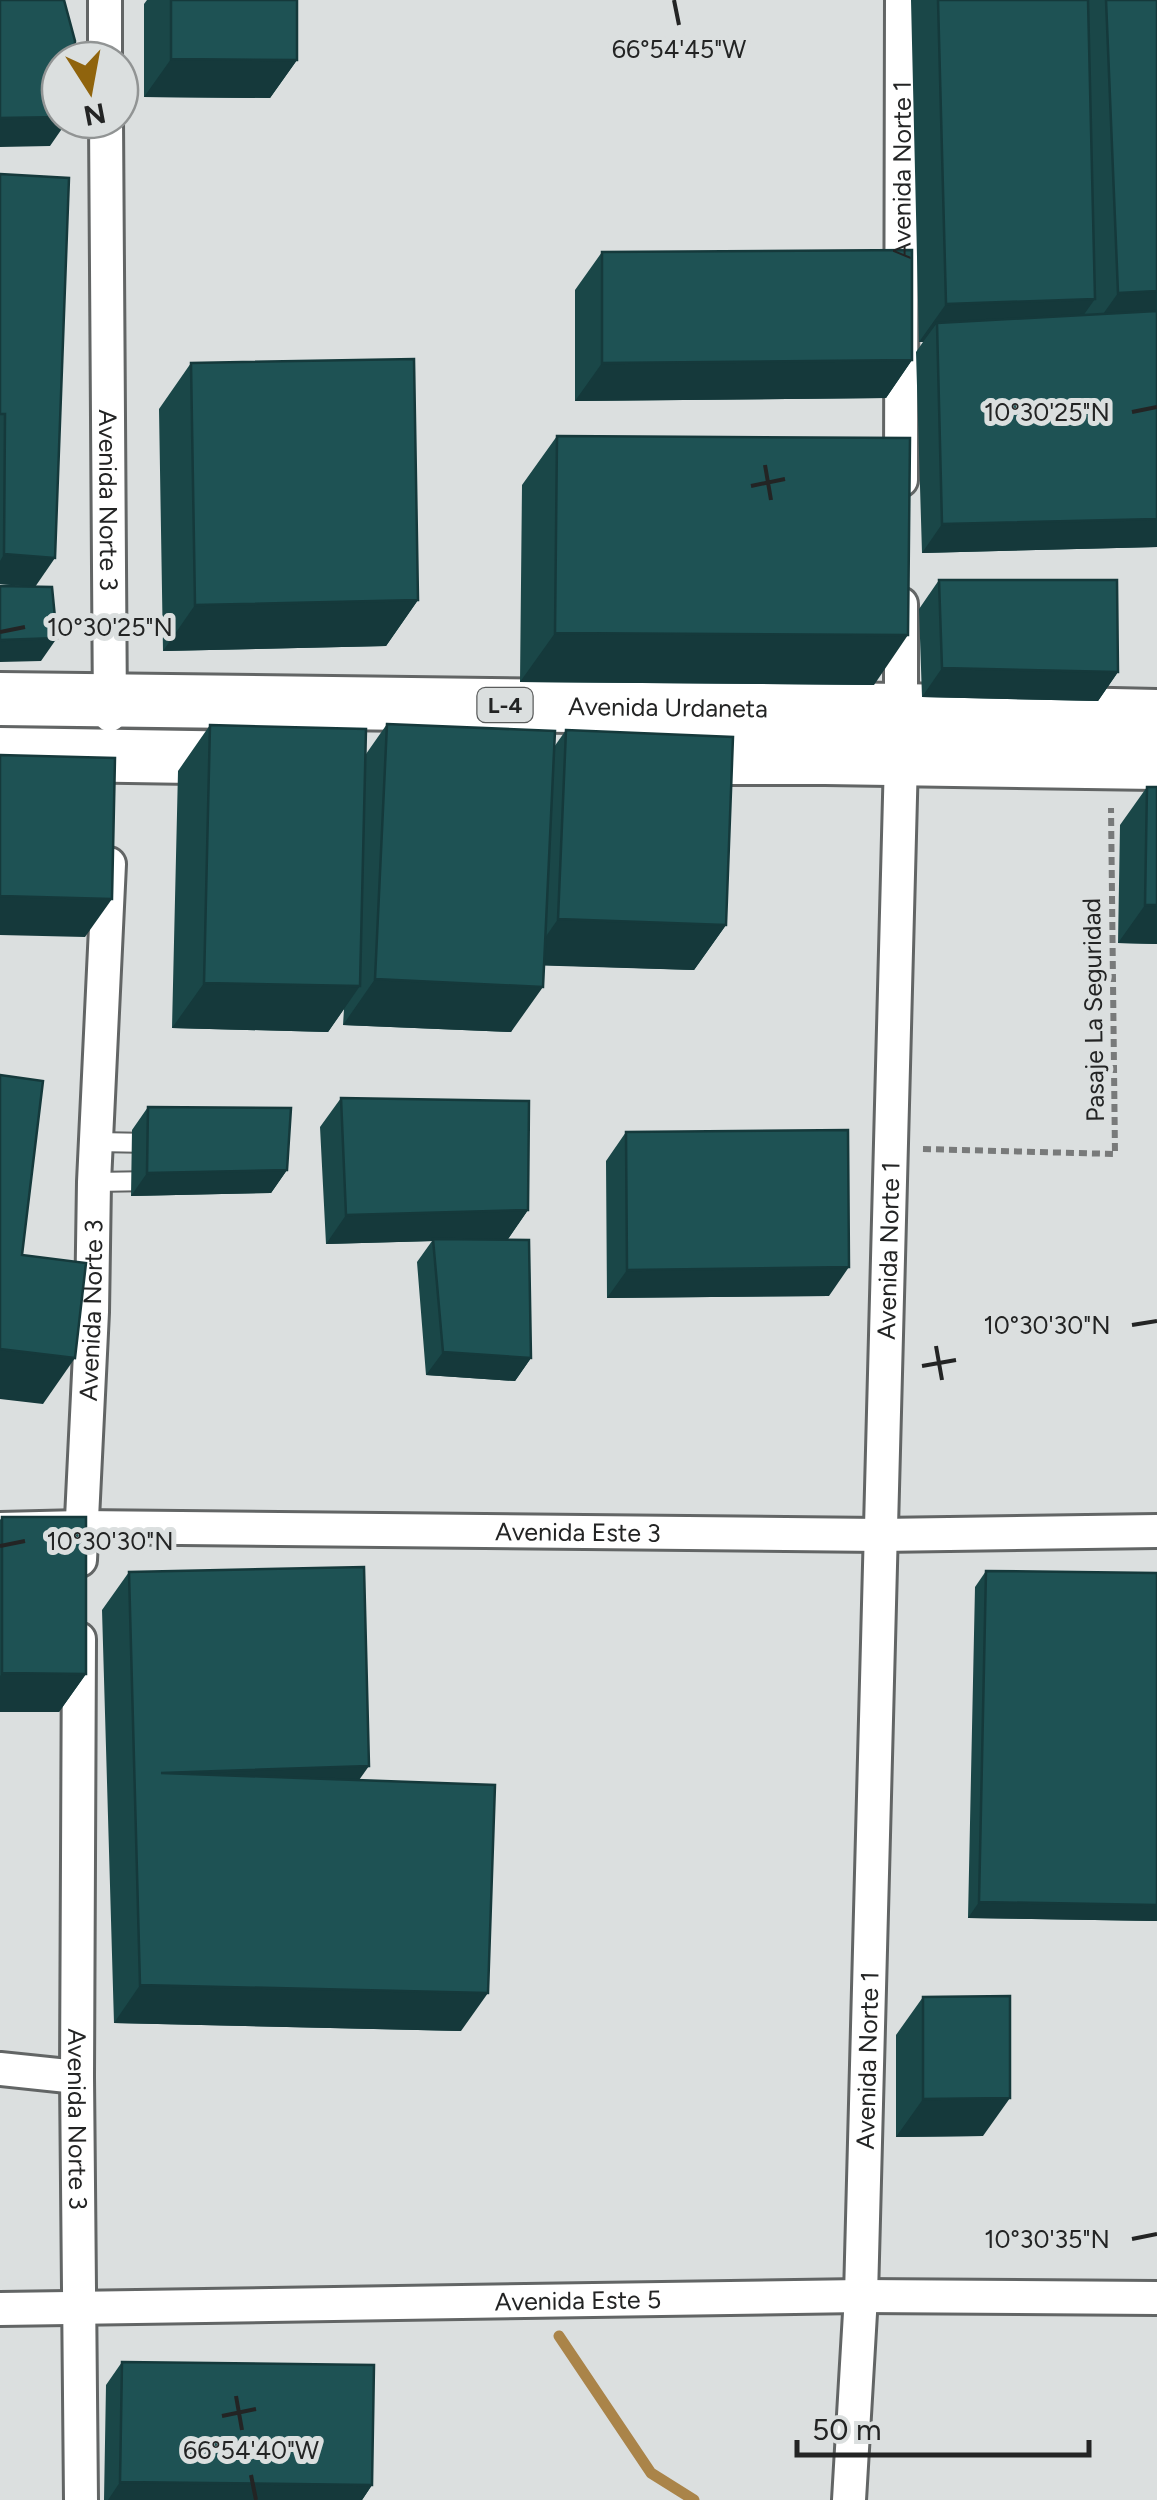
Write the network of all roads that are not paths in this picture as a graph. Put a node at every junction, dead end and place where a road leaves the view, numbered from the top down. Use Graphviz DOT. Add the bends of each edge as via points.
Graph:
graph roads {
  1 [pos="105,0"];
  2 [pos="902,0"];
  3 [pos="105,40"];
  4 [pos="106,140"];
  5 [pos="901,513"];
  6 [pos="901,572"];
  7 [pos="0,698"];
  8 [pos="110,699"];
  9 [pos="1157,716"];
  10 [pos="901,734"];
  11 [pos="0,754"];
  12 [pos="300,758"];
  13 [pos="611,758"];
  14 [pos="1134,763"];
  15 [pos="111,773"];
  16 [pos="110,843"];
  17 [pos="96,1142"];
  18 [pos="179,1144"];
  19 [pos="94,1182"];
  20 [pos="178,1182"];
  21 [pos="80,1527"];
  22 [pos="0,1529"];
  23 [pos="1157,1531"];
  24 [pos="880,1535"];
  25 [pos="0,2069"];
  26 [pos="77,2077"];
  27 [pos="861,2296"];
  28 [pos="1157,2298"];
  29 [pos="80,2309"];
  30 [pos="0,2310"];
  31 [pos="81,2500"];
  32 [pos="849,2500"];
  1 -- 3 [label="street"];
  2 -- 5 [label="street, Avenida Norte 1"];
  4 -- 8 [label="street, Avenida Norte 3"];
  6 -- 10 [label="street, Avenida Norte 1"];
  7 -- 8 [label="main road, Avenida Urdaneta / L-4"];
  8 -- 10 [label="main road, Avenida Urdaneta / L-4"];
  8 -- 15 [label="street, Avenida Norte 3"];
  9 -- 10 [label="main road, Avenida Urdaneta / L-4"];
  10 -- 13 [label="main road, Avenida Urdaneta / L-4"];
  10 -- 14 [label="main road, Avenida Urdaneta / L-4"];
  10 -- 24 [label="street, Avenida Norte 1"];
  11 -- 15 [label="main road"];
  12 -- 15 [label="main road"];
  16 -- 17 [label="street, Avenida Norte 3"];
  17 -- 18 [label="lane"];
  17 -- 19 [label="street, Avenida Norte 3"];
  19 -- 20 [label="lane"];
  19 -- 21 [label="street, Avenida Norte 3" via="82,1311"];
  21 -- 22 [label="street, Avenida Este 3"];
  21 -- 24 [label="street, Avenida Este 3"];
  21 -- 26 [label="street, Avenida Norte 3"];
  23 -- 24 [label="street, Avenida Este 3"];
  24 -- 27 [label="street, Avenida Norte 1"];
  25 -- 26 [label="street"];
  26 -- 29 [label="street, Avenida Norte 3"];
  27 -- 28 [label="street, Avenida Este 5"];
  27 -- 29 [label="street, Avenida Este 5"];
  27 -- 32 [label="street, Avenida Norte 1"];
  29 -- 30 [label="street, Avenida Este 5"];
  29 -- 31 [label="street, Avenida Norte 3"];
}
